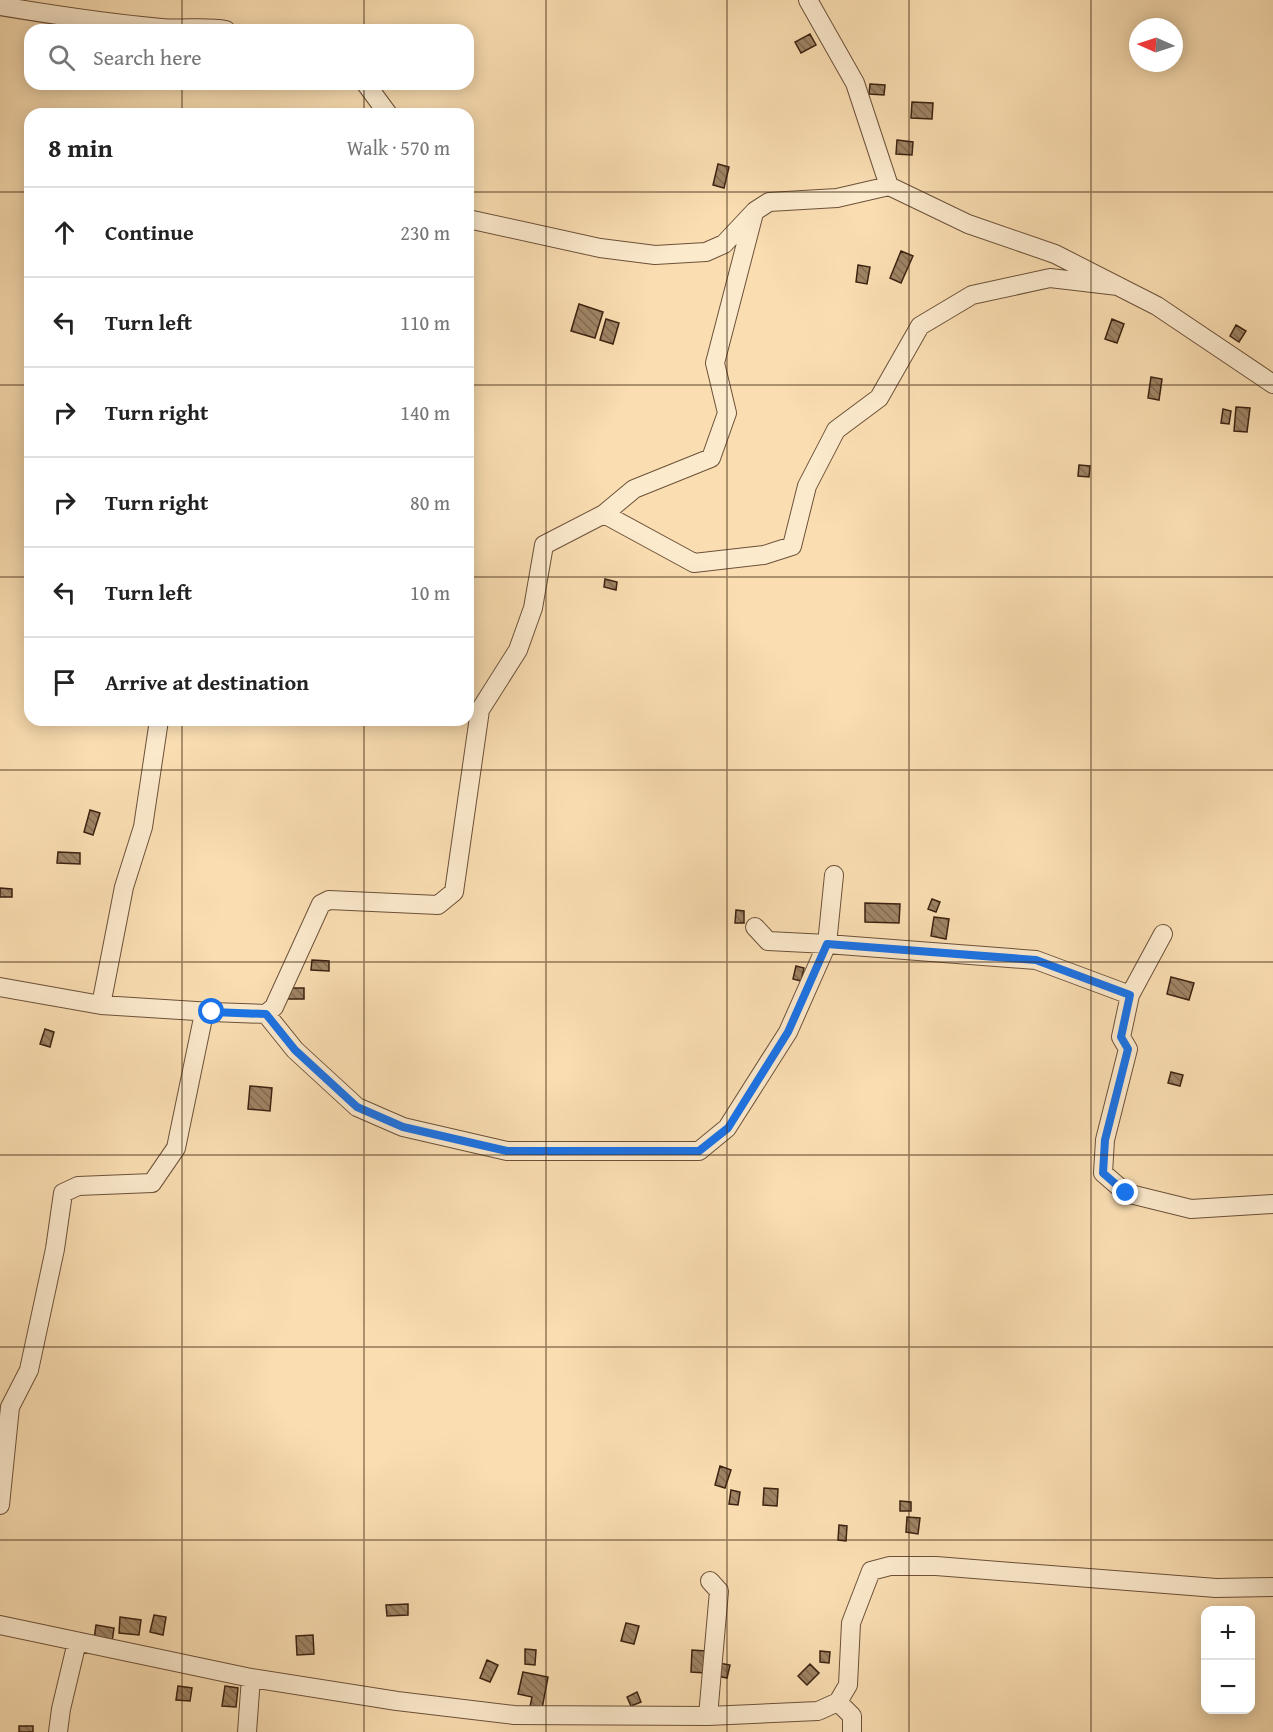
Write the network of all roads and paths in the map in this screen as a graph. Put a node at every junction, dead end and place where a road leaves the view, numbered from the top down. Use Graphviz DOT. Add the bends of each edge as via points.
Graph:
graph roads {
  1 [pos="808,0"];
  2 [pos="0,6"];
  3 [pos="120,24"];
  4 [pos="370,90"];
  5 [pos="384,108"];
  6 [pos="889,186"];
  7 [pos="755,211"];
  8 [pos="474,220"];
  9 [pos="1118,286"];
  10 [pos="1273,384"];
  11 [pos="604,514"];
  12 [pos="158,726"];
  13 [pos="834,875"];
  14 [pos="755,927"];
  15 [pos="1163,934"];
  16 [pos="827,944"];
  17 [pos="0,987"];
  18 [pos="1130,995"];
  19 [pos="101,1005"];
  20 [pos="212,1012"];
  21 [pos="266,1014"];
  22 [pos="1273,1204"];
  23 [pos="0,1506"];
  24 [pos="710,1581"];
  25 [pos="1273,1587"];
  26 [pos="0,1625"];
  27 [pos="77,1642"];
  28 [pos="250,1678"];
  29 [pos="838,1702"];
  30 [pos="708,1716"];
  31 [pos="601,1724"];
  32 [pos="58,1732"];
  33 [pos="247,1732"];
  34 [pos="852,1732"];
  1 -- 6 [label="street" via="855,83"];
  2 -- 3 [label="street"];
  4 -- 5 [label="street"];
  6 -- 7 [label="street" via="837,198 769,202"];
  6 -- 9 [label="street" via="968,224 1054,254"];
  7 -- 8 [label="street" via="724,244 706,252 655,255 600,248"];
  7 -- 11 [label="street" via="715,363 727,413 711,458 634,489"];
  9 -- 10 [label="street" via="1157,306"];
  9 -- 11 [label="street" via="1050,278 972,295 920,326 879,398 836,430 807,486 792,546 764,555 694,563"];
  11 -- 21 [label="street" via="544,545 533,608 518,650 480,710 454,892 438,905 329,900 321,904 274,1007"];
  12 -- 19 [label="street" via="143,827 124,887"];
  13 -- 16 [label="street"];
  14 -- 16 [label="street" via="768,941"];
  15 -- 18 [label="street"];
  16 -- 18 [label="street" via="1036,960"];
  16 -- 21 [label="street" via="788,1032 728,1128 699,1151 507,1151 403,1127 357,1107 295,1050"];
  17 -- 19 [label="street"];
  18 -- 22 [label="street" via="1121,1037 1128,1049 1105,1140 1103,1173 1126,1193 1191,1209"];
  19 -- 20 [label="street"];
  20 -- 21 [label="street"];
  20 -- 23 [label="street" via="203,1018 176,1149 152,1183 78,1186 63,1192 29,1370 10,1407"];
  24 -- 30 [label="street" via="719,1591"];
  25 -- 29 [label="street" via="1216,1588 936,1566 890,1566 871,1571 851,1623 848,1685"];
  26 -- 27 [label="street"];
  27 -- 28 [label="street"];
  27 -- 32 [label="street"];
  28 -- 31 [label="street" via="397,1701"];
  28 -- 33 [label="street"];
  29 -- 30 [label="street" via="818,1710"];
  29 -- 34 [label="street" via="852,1716"];
  30 -- 31 [label="street"];
}
